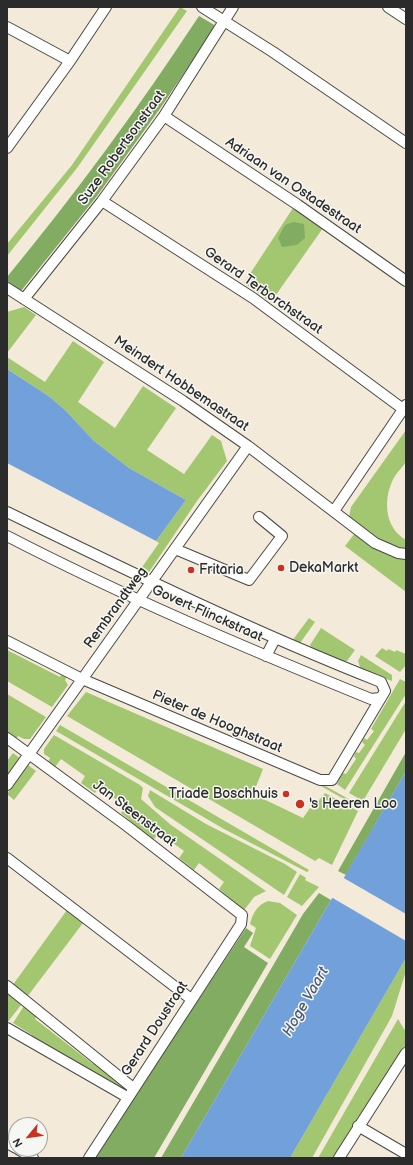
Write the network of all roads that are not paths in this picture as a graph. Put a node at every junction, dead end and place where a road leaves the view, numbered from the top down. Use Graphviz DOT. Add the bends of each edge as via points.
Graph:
graph roads {
  1 [pos="106,7"];
  2 [pos="202,7"];
  3 [pos="233,7"];
  4 [pos="388,7"];
  5 [pos="406,19"];
  6 [pos="224,20"];
  7 [pos="7,27"];
  8 [pos="70,61"];
  9 [pos="164,116"];
  10 [pos="406,143"];
  11 [pos="7,147"];
  12 [pos="102,201"];
  13 [pos="406,281"];
  14 [pos="7,288"];
  15 [pos="24,299"];
  16 [pos="404,407"];
  17 [pos="248,446"];
  18 [pos="334,511"];
  19 [pos="7,512"];
  20 [pos="259,517"];
  21 [pos="7,536"];
  22 [pos="175,549"];
  23 [pos="406,554"];
  24 [pos="152,582"];
  25 [pos="138,599"];
  26 [pos="275,639"];
  27 [pos="7,641"];
  28 [pos="266,656"];
  29 [pos="82,679"];
  30 [pos="380,698"];
  31 [pos="7,738"];
  32 [pos="30,754"];
  33 [pos="7,785"];
  34 [pos="7,858"];
  35 [pos="242,915"];
  36 [pos="7,986"];
  37 [pos="191,999"];
  38 [pos="7,1028"];
  39 [pos="406,1053"];
  40 [pos="133,1088"];
  41 [pos="127,1097"];
  42 [pos="358,1126"];
  43 [pos="406,1154"];
  44 [pos="89,1158"];
  45 [pos="339,1158"];
  1 -- 8 [label="street"];
  2 -- 6 [label="street"];
  3 -- 6 [label="street, Suze Robertsonstraat"];
  4 -- 5 [label="street"];
  6 -- 9 [label="street, Suze Robertsonstraat"];
  6 -- 10 [label="street"];
  7 -- 8 [label="street"];
  8 -- 11 [label="street"];
  9 -- 12 [label="street, Suze Robertsonstraat"];
  9 -- 13 [label="street, Adriaan van Ostadestraat"];
  12 -- 15 [label="street, Suze Robertsonstraat"];
  12 -- 16 [label="street, Gerard Terborchstraat" via="253,298"];
  14 -- 15 [label="street, Meindert Hobbemastraat"];
  15 -- 17 [label="street, Meindert Hobbemastraat" via="184,401"];
  16 -- 18 [label="street"];
  17 -- 18 [label="street, Meindert Hobbemastraat"];
  17 -- 22 [label="street, Rembrandtweg"];
  18 -- 23 [label="street, Meindert Hobbemastraat" via="375,543"];
  19 -- 24 [label="street, Govert Flinckstraat"];
  20 -- 22 [label="street" via="282,536 249,580"];
  21 -- 25 [label="street, Govert Flinckstraat"];
  22 -- 24 [label="street, Rembrandtweg"];
  24 -- 25 [label="street, Rembrandtweg"];
  24 -- 26 [label="street, Govert Flinckstraat"];
  25 -- 28 [label="street, Govert Flinckstraat"];
  25 -- 29 [label="street, Rembrandtweg"];
  26 -- 28 [label="street, Govert Flinckstraat"];
  26 -- 30 [label="street, Govert Flinckstraat" via="381,682 385,691"];
  27 -- 29 [label="street, Pieter de Hooghstraat"];
  28 -- 30 [label="street, Govert Flinckstraat" via="371,699"];
  29 -- 30 [label="street, Pieter de Hooghstraat" via="320,780 332,780"];
  29 -- 32 [label="street, Rembrandtweg"];
  31 -- 32 [label="street, Jan Steenstraat"];
  32 -- 33 [label="street, Rembrandtweg"];
  32 -- 35 [label="street, Jan Steenstraat" via="140,835"];
  34 -- 37 [label="street"];
  35 -- 37 [label="street, Gerard Doustraat" via="241,924"];
  36 -- 40 [label="street"];
  37 -- 40 [label="street, Gerard Doustraat"];
  38 -- 41 [label="street"];
  39 -- 42 [label="street"];
  40 -- 41 [label="street, Gerard Doustraat"];
  41 -- 44 [label="street, Gerard Doustraat"];
  42 -- 43 [label="street"];
  42 -- 45 [label="street"];
}
